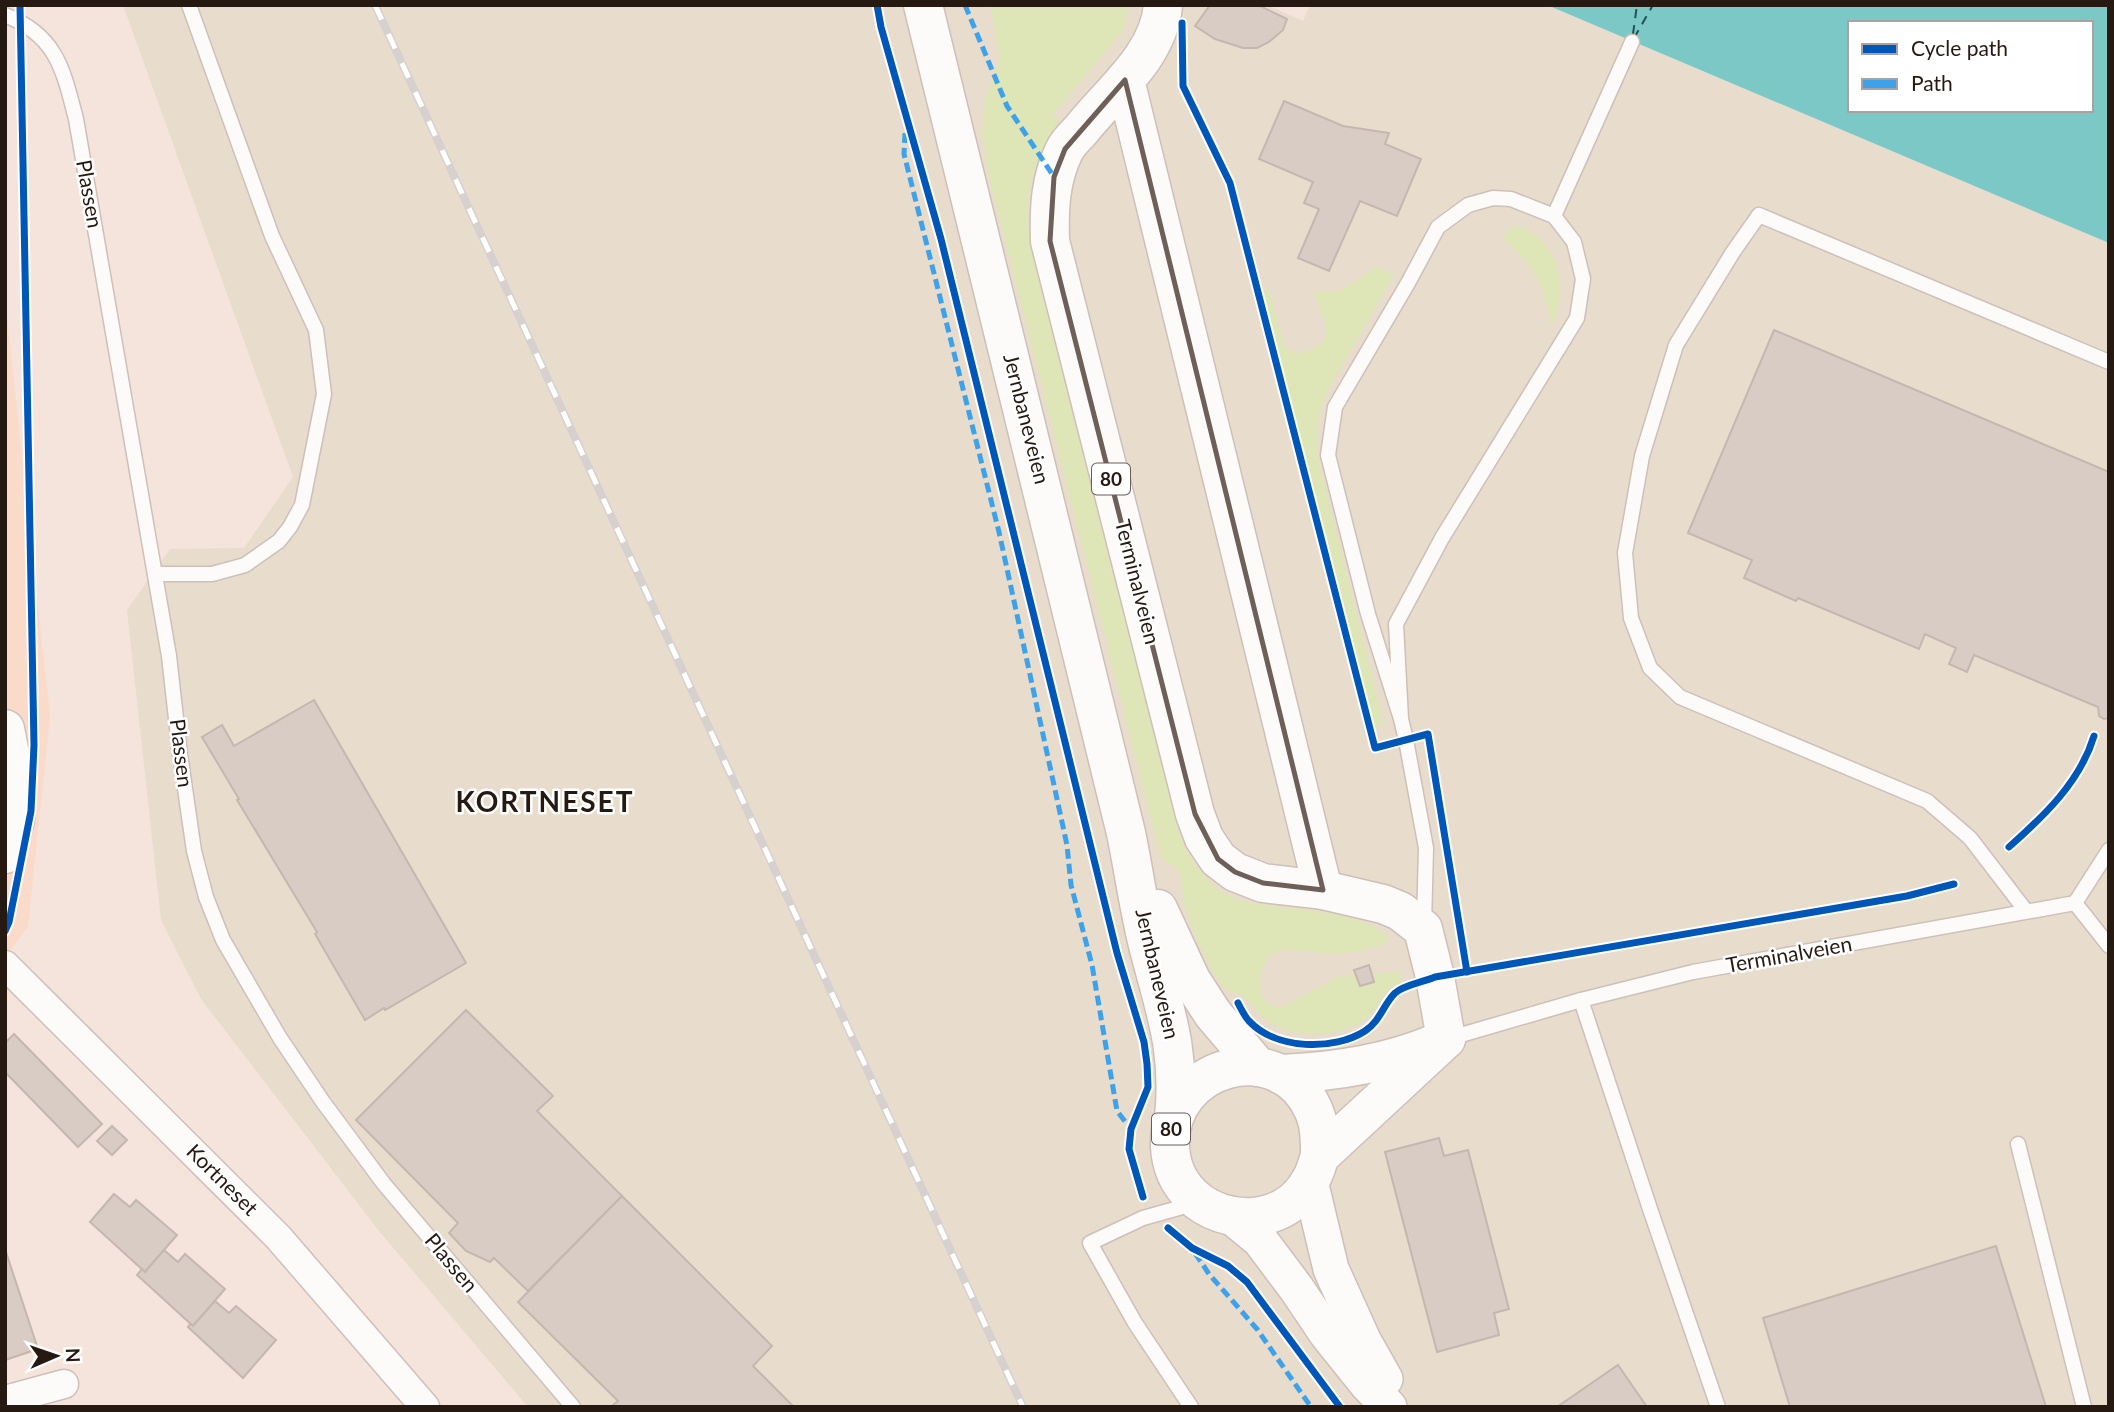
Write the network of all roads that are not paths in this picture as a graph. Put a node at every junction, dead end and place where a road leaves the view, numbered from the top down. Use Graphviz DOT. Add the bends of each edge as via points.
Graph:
graph roads {
  1 [pos="189,5"];
  2 [pos="923,5"];
  3 [pos="1163,5"];
  4 [pos="5,15"];
  5 [pos="1632,43"];
  6 [pos="1125,80"];
  7 [pos="1554,216"];
  8 [pos="2109,362"];
  9 [pos="155,574"];
  10 [pos="1401,719"];
  11 [pos="5,729"];
  12 [pos="1126,833"];
  13 [pos="2109,850"];
  14 [pos="5,854"];
  15 [pos="1323,890"];
  16 [pos="2075,903"];
  17 [pos="2026,911"];
  18 [pos="1423,929"];
  19 [pos="2109,946"];
  20 [pos="5,965"];
  21 [pos="1581,1000"];
  22 [pos="1446,1039"];
  23 [pos="1269,1071"];
  24 [pos="1174,1117"];
  25 [pos="2018,1144"];
  26 [pos="1315,1169"];
  27 [pos="1215,1210"];
  28 [pos="64,1384"];
  29 [pos="5,1400"];
  30 [pos="425,1407"];
  31 [pos="573,1407"];
  32 [pos="1191,1407"];
  33 [pos="1389,1407"];
  34 [pos="1401,1407"];
  35 [pos="1718,1407"];
  36 [pos="2084,1407"];
  1 -- 9 [label="lane" via="272,236 316,330 324,394 302,505 279,541 245,565 212,574"];
  2 -- 12 [label="highway, Jernbaneveien / 80"];
  3 -- 6 [label="highway, Terminalveien / 80" via="1155,36"];
  4 -- 9 [label="lane, Plassen" via="38,32 54,52 67,82"];
  5 -- 7 [label="lane"];
  6 -- 15 [label="highway"];
  6 -- 15 [label="highway, Terminalveien / 80" via="1065,149 1049,206 1051,241 1204,838 1218,859 1247,878"];
  7 -- 10 [label="lane" via="1574,242 1583,279 1577,318 1442,538 1396,624"];
  7 -- 10 [label="lane" via="1511,198 1493,198 1468,205 1438,227 1335,407 1328,455 1368,614"];
  8 -- 17 [label="lane" via="1759,215 1676,345 1642,456 1625,553 1631,618 1640,643 1650,668 1680,697 1927,801 1970,838"];
  9 -- 31 [label="lane, Plassen" via="194,851 223,940 280,1038 384,1184"];
  10 -- 18 [label="lane" via="1426,848"];
  11 -- 14 [label="highway" via="15,779 15,820"];
  12 -- 23 [label="highway, Jernbaneveien / 80" via="1191,980 1213,1014"];
  12 -- 24 [label="highway, Jernbaneveien / 80" via="1148,946 1172,1032 1177,1086"];
  13 -- 16 [label="lane"];
  15 -- 18 [label="highway, Terminalveien / 80" via="1383,904"];
  16 -- 17 [label="lane, Terminalveien"];
  16 -- 19 [label="lane"];
  17 -- 21 [label="lane, Terminalveien" via="1693,972"];
  18 -- 22 [label="highway"];
  20 -- 30 [label="street, Kortneset" via="278,1237"];
  21 -- 22 [label="lane, Terminalveien"];
  21 -- 35 [label="lane"];
  22 -- 23 [label="highway, Terminalveien / 80" via="1406,1055 1316,1073"];
  22 -- 26 [label="highway, Terminalveien"];
  23 -- 24 [label="highway, Jernbaneveien / 80" via="1236,1067 1216,1072 1198,1083"];
  23 -- 26 [label="highway, Jernbaneveien / 80" via="1299,1089 1313,1109 1320,1132"];
  24 -- 27 [label="highway, Jernbaneveien / 80" via="1170,1155 1176,1174 1186,1190"];
  25 -- 36 [label="lane"];
  26 -- 27 [label="highway" via="1299,1196 1285,1207 1259,1217"];
  26 -- 34 [label="street, Jernbaneveien" via="1331,1269 1363,1340"];
  27 -- 32 [label="lane" via="1143,1218 1090,1243 1135,1323"];
  27 -- 33 [label="street, Jernbaneveien" via="1260,1240 1327,1334"];
  28 -- 29 [label="street"];
}
